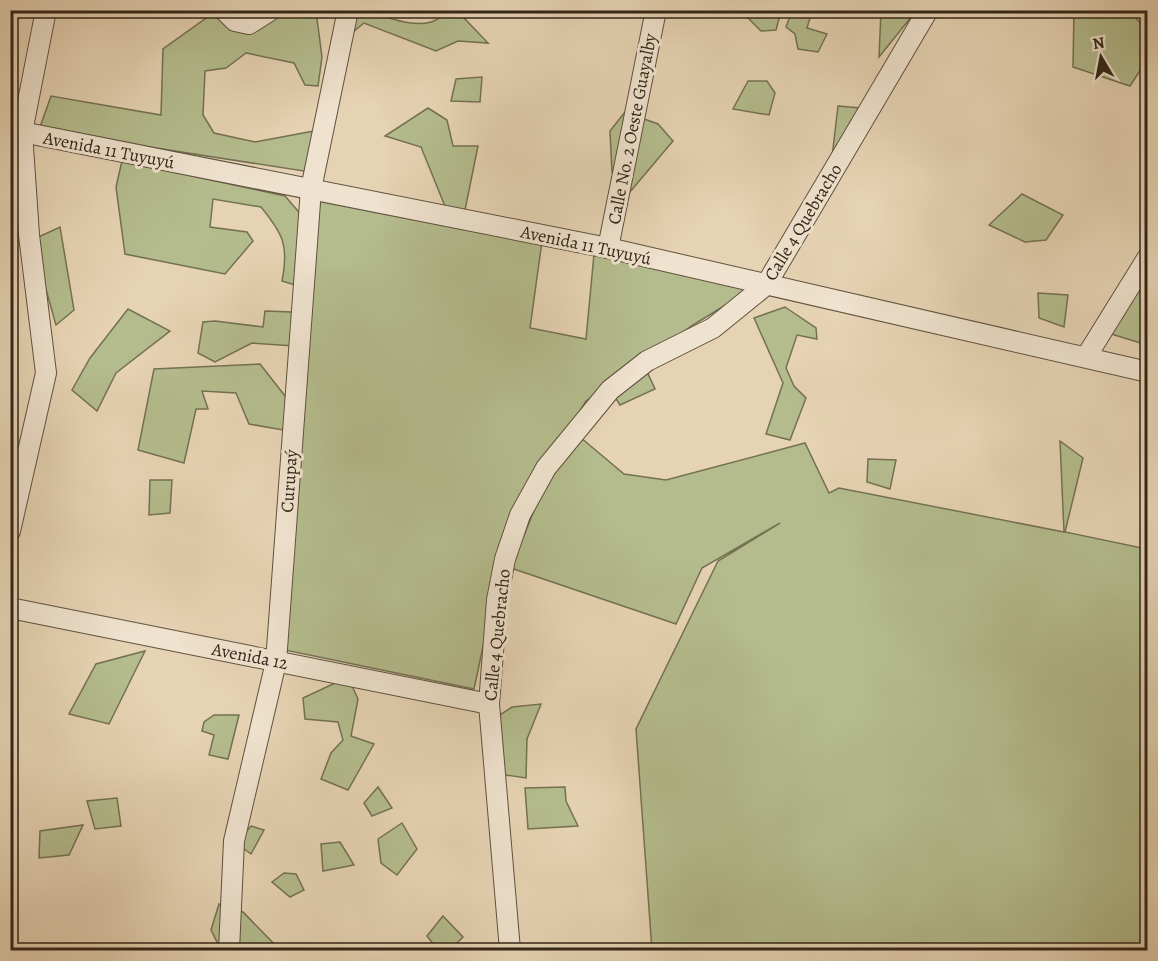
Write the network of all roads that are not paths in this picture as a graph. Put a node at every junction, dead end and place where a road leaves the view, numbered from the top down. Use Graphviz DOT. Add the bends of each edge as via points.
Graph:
graph roads {
  1 [pos="46,10"];
  2 [pos="224,10"];
  3 [pos="271,10"];
  4 [pos="348,10"];
  5 [pos="656,10"];
  6 [pos="928,10"];
  7 [pos="22,132"];
  8 [pos="311,189"];
  9 [pos="608,248"];
  10 [pos="1148,257"];
  11 [pos="766,285"];
  12 [pos="1086,357"];
  13 [pos="1148,372"];
  14 [pos="10,531"];
  15 [pos="10,608"];
  16 [pos="276,662"];
  17 [pos="489,704"];
  18 [pos="229,951"];
  19 [pos="510,951"];
  1 -- 7 [label="street"];
  2 -- 3 [label="street" via="235,21 249,24"];
  4 -- 8 [label="street, Curupa´y"];
  5 -- 9 [label="street, Calle No. 2 Oeste Guayalby"];
  6 -- 11 [label="street, Calle 4 Quebracho"];
  7 -- 8 [label="street, Avenida 11 Tuyuyú"];
  7 -- 14 [label="street" via="29,235 46,373"];
  8 -- 9 [label="street, Avenida 11 Tuyuyú"];
  8 -- 16 [label="street, Curupa´y"];
  9 -- 11 [label="street, Avenida 11 Tuyuyú"];
  10 -- 12 [label="street"];
  11 -- 12 [label="street, Avenida 11 Tuyuyú"];
  11 -- 17 [label="street, Calle 4 Quebracho" via="713,328 647,361 610,390 546,468 520,516 504,559"];
  12 -- 13 [label="street, Avenida 11 Tuyuyú"];
  15 -- 16 [label="street, Avenida 12"];
  16 -- 17 [label="street, Avenida 12"];
  16 -- 18 [label="street, Curupa´y" via="234,842"];
  17 -- 19 [label="street, Calle 4 Quebracho"];
}
